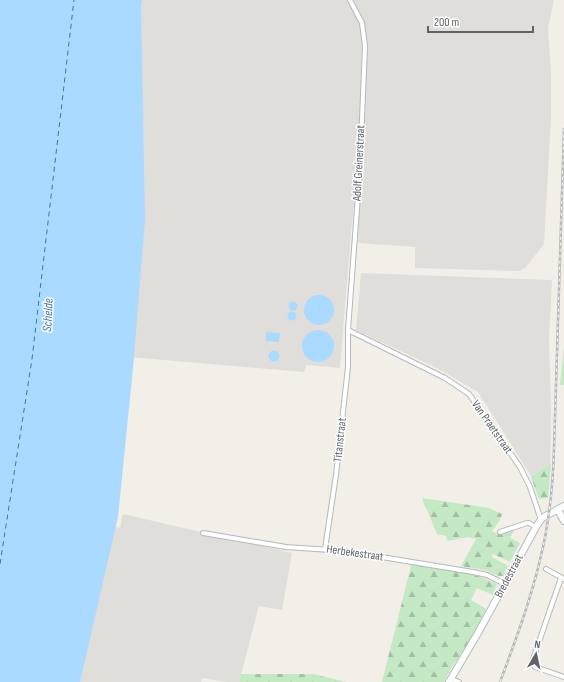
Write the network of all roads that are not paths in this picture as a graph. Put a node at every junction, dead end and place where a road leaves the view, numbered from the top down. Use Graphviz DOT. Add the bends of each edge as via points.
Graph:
graph roads {
  1 [pos="350,0"];
  2 [pos="348,330"];
  3 [pos="564,506"];
  4 [pos="558,510"];
  5 [pos="541,520"];
  6 [pos="564,521"];
  7 [pos="536,527"];
  8 [pos="500,532"];
  9 [pos="203,533"];
  10 [pos="325,549"];
  11 [pos="546,569"];
  12 [pos="563,578"];
  13 [pos="505,584"];
  14 [pos="564,677"];
  15 [pos="454,681"];
  1 -- 2 [label="street, Adolf Greinerstraat" via="362,22 365,46 360,168"];
  2 -- 5 [label="street, Van Praetstraat" via="445,378 469,394 520,467"];
  2 -- 10 [label="street, Titanstraat" via="348,367 342,426"];
  3 -- 4 [label="main road"];
  4 -- 5 [label="main road"];
  4 -- 6 [label="main road"];
  5 -- 7 [label="main road, Bredestraat"];
  7 -- 8 [label="street" via="527,523"];
  7 -- 13 [label="main road, Bredestraat"];
  9 -- 10 [label="street, Herbekestraat" via="286,547"];
  10 -- 13 [label="street, Herbekestraat" via="473,572 487,575"];
  11 -- 12 [label="street"];
  12 -- 14 [label="street" via="532,662 535,667"];
  13 -- 15 [label="main road, Bredestraat" via="456,667"];
}
